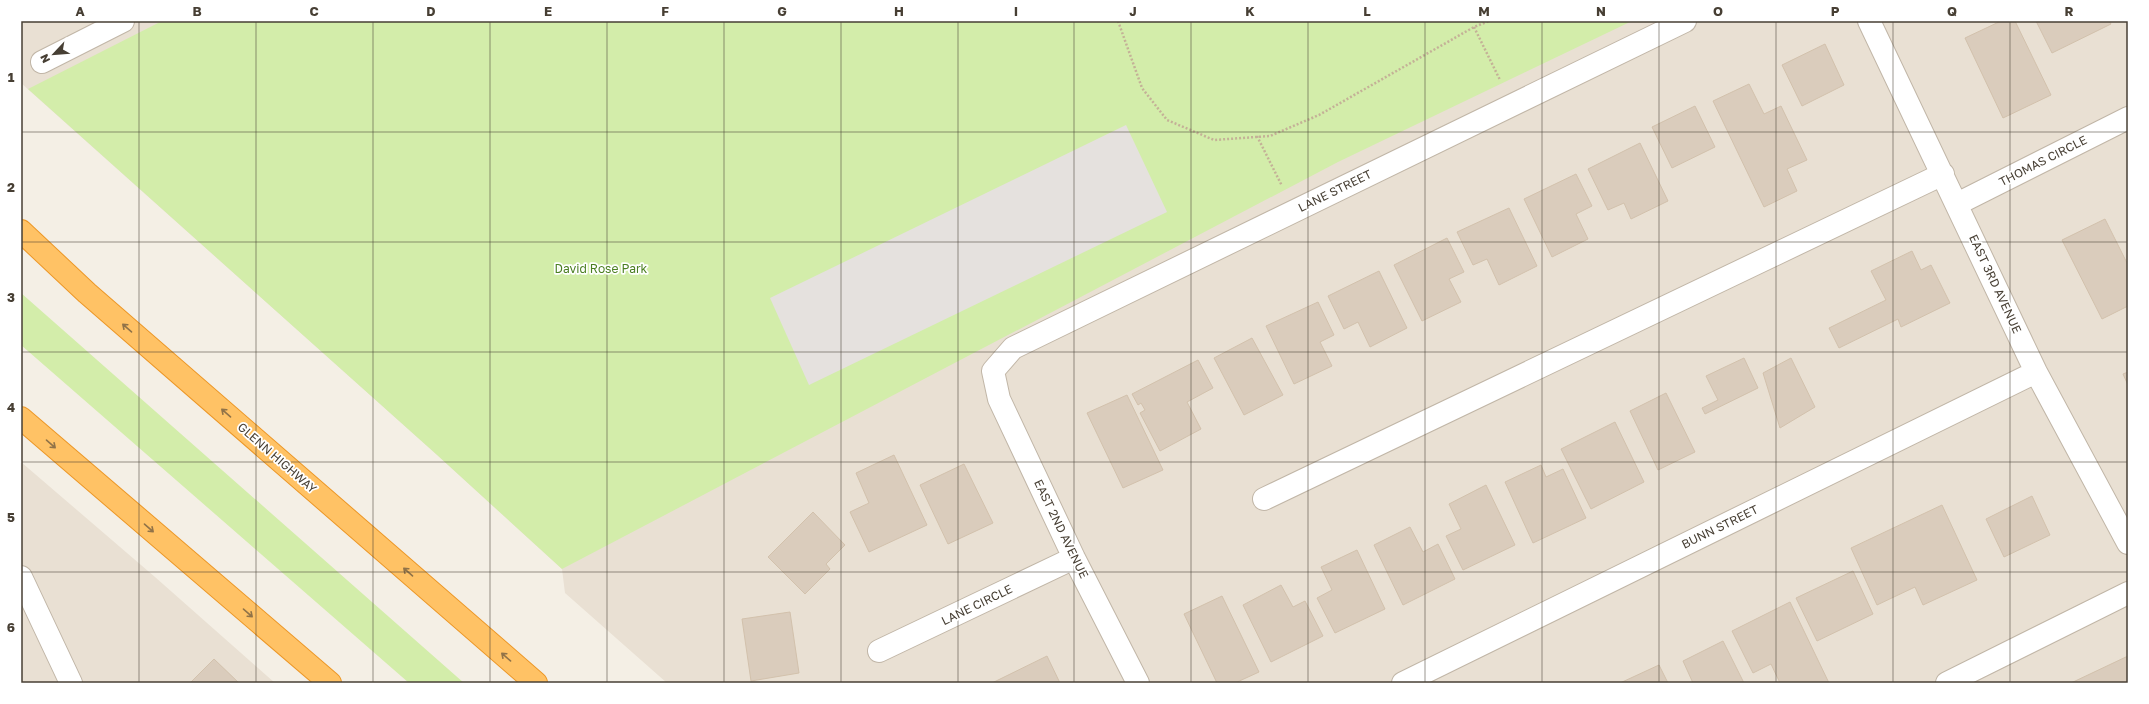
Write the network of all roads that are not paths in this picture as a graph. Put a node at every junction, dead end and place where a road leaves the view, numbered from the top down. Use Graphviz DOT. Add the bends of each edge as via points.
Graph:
graph roads {
  1 [pos="123,21"];
  2 [pos="1685,21"];
  3 [pos="1869,21"];
  4 [pos="42,62"];
  5 [pos="2128,118"];
  6 [pos="1943,174"];
  7 [pos="1957,204"];
  8 [pos="21,231"];
  9 [pos="992,371"];
  10 [pos="2036,372"];
  11 [pos="21,418"];
  12 [pos="1264,499"];
  13 [pos="2127,538"];
  14 [pos="1074,558"];
  15 [pos="21,577"];
  16 [pos="2128,593"];
  17 [pos="880,651"];
  18 [pos="71,683"];
  19 [pos="330,683"];
  20 [pos="536,683"];
  21 [pos="1138,683"];
  22 [pos="1403,683"];
  23 [pos="1947,683"];
  1 -- 4 [label="street"];
  2 -- 9 [label="street, LANE STREET" via="1013,348"];
  3 -- 6 [label="street, EAST 3RD AVENUE"];
  5 -- 7 [label="street, THOMAS CIRCLE"];
  6 -- 7 [label="street, EAST 3RD AVENUE"];
  6 -- 12 [label="street"];
  7 -- 10 [label="street, EAST 3RD AVENUE"];
  20 -- 8 [label="highway, GLENN HIGHWAY, one-way" via="87,293"];
  9 -- 14 [label="street, EAST 2ND AVENUE" via="999,399"];
  10 -- 13 [label="street, EAST 3RD AVENUE"];
  10 -- 22 [label="street, BUNN STREET"];
  11 -- 19 [label="highway, one-way"];
  14 -- 17 [label="street, LANE CIRCLE"];
  14 -- 21 [label="street, EAST 2ND AVENUE"];
  15 -- 18 [label="street"];
  16 -- 23 [label="street"];
}
